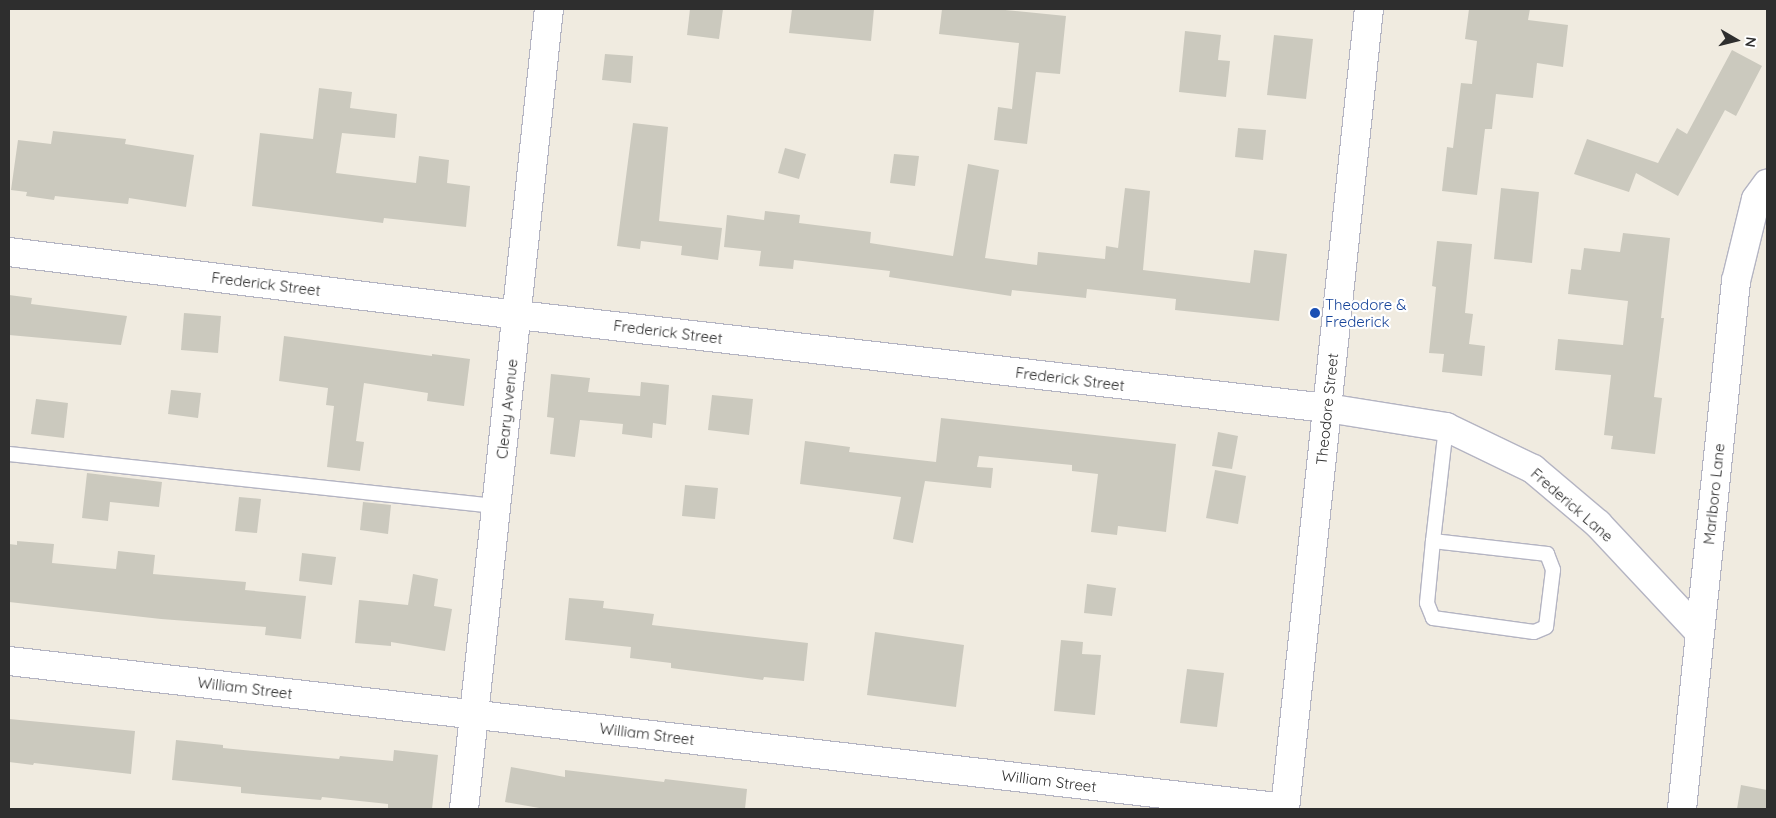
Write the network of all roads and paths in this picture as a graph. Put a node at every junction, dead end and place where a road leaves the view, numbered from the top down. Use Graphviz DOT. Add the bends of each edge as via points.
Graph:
graph roads {
  1 [pos="549,9"];
  2 [pos="1369,9"];
  3 [pos="1767,184"];
  4 [pos="9,252"];
  5 [pos="518,315"];
  6 [pos="1327,408"];
  7 [pos="1446,427"];
  8 [pos="9,454"];
  9 [pos="497,506"];
  10 [pos="1433,541"];
  11 [pos="1699,632"];
  12 [pos="9,661"];
  13 [pos="474,714"];
  14 [pos="464,809"];
  15 [pos="1285,809"];
  16 [pos="1682,809"];
  1 -- 5 [label="street, Cleary Avenue"];
  2 -- 6 [label="street, Theodore Street"];
  3 -- 11 [label="street, Marlboro Lane" via="1756,199 1736,281"];
  4 -- 5 [label="street, Frederick Street"];
  5 -- 6 [label="street, Frederick Street"];
  5 -- 9 [label="street, Cleary Avenue"];
  6 -- 7 [label="street, Frederick Lane"];
  6 -- 15 [label="street, Theodore Street"];
  7 -- 10 [label="lane"];
  7 -- 11 [label="street, Frederick Lane" via="1532,468 1598,524"];
  8 -- 9 [label="lane"];
  9 -- 13 [label="street, Cleary Avenue"];
  10 -- 10 [label="lane" via="1427,603 1433,618 1534,632 1546,626 1553,570 1547,554"];
  11 -- 16 [label="street, Marlboro Lane"];
  12 -- 13 [label="street, William Street"];
  13 -- 14 [label="street, Cleary Avenue"];
  13 -- 15 [label="street, William Street"];
}
